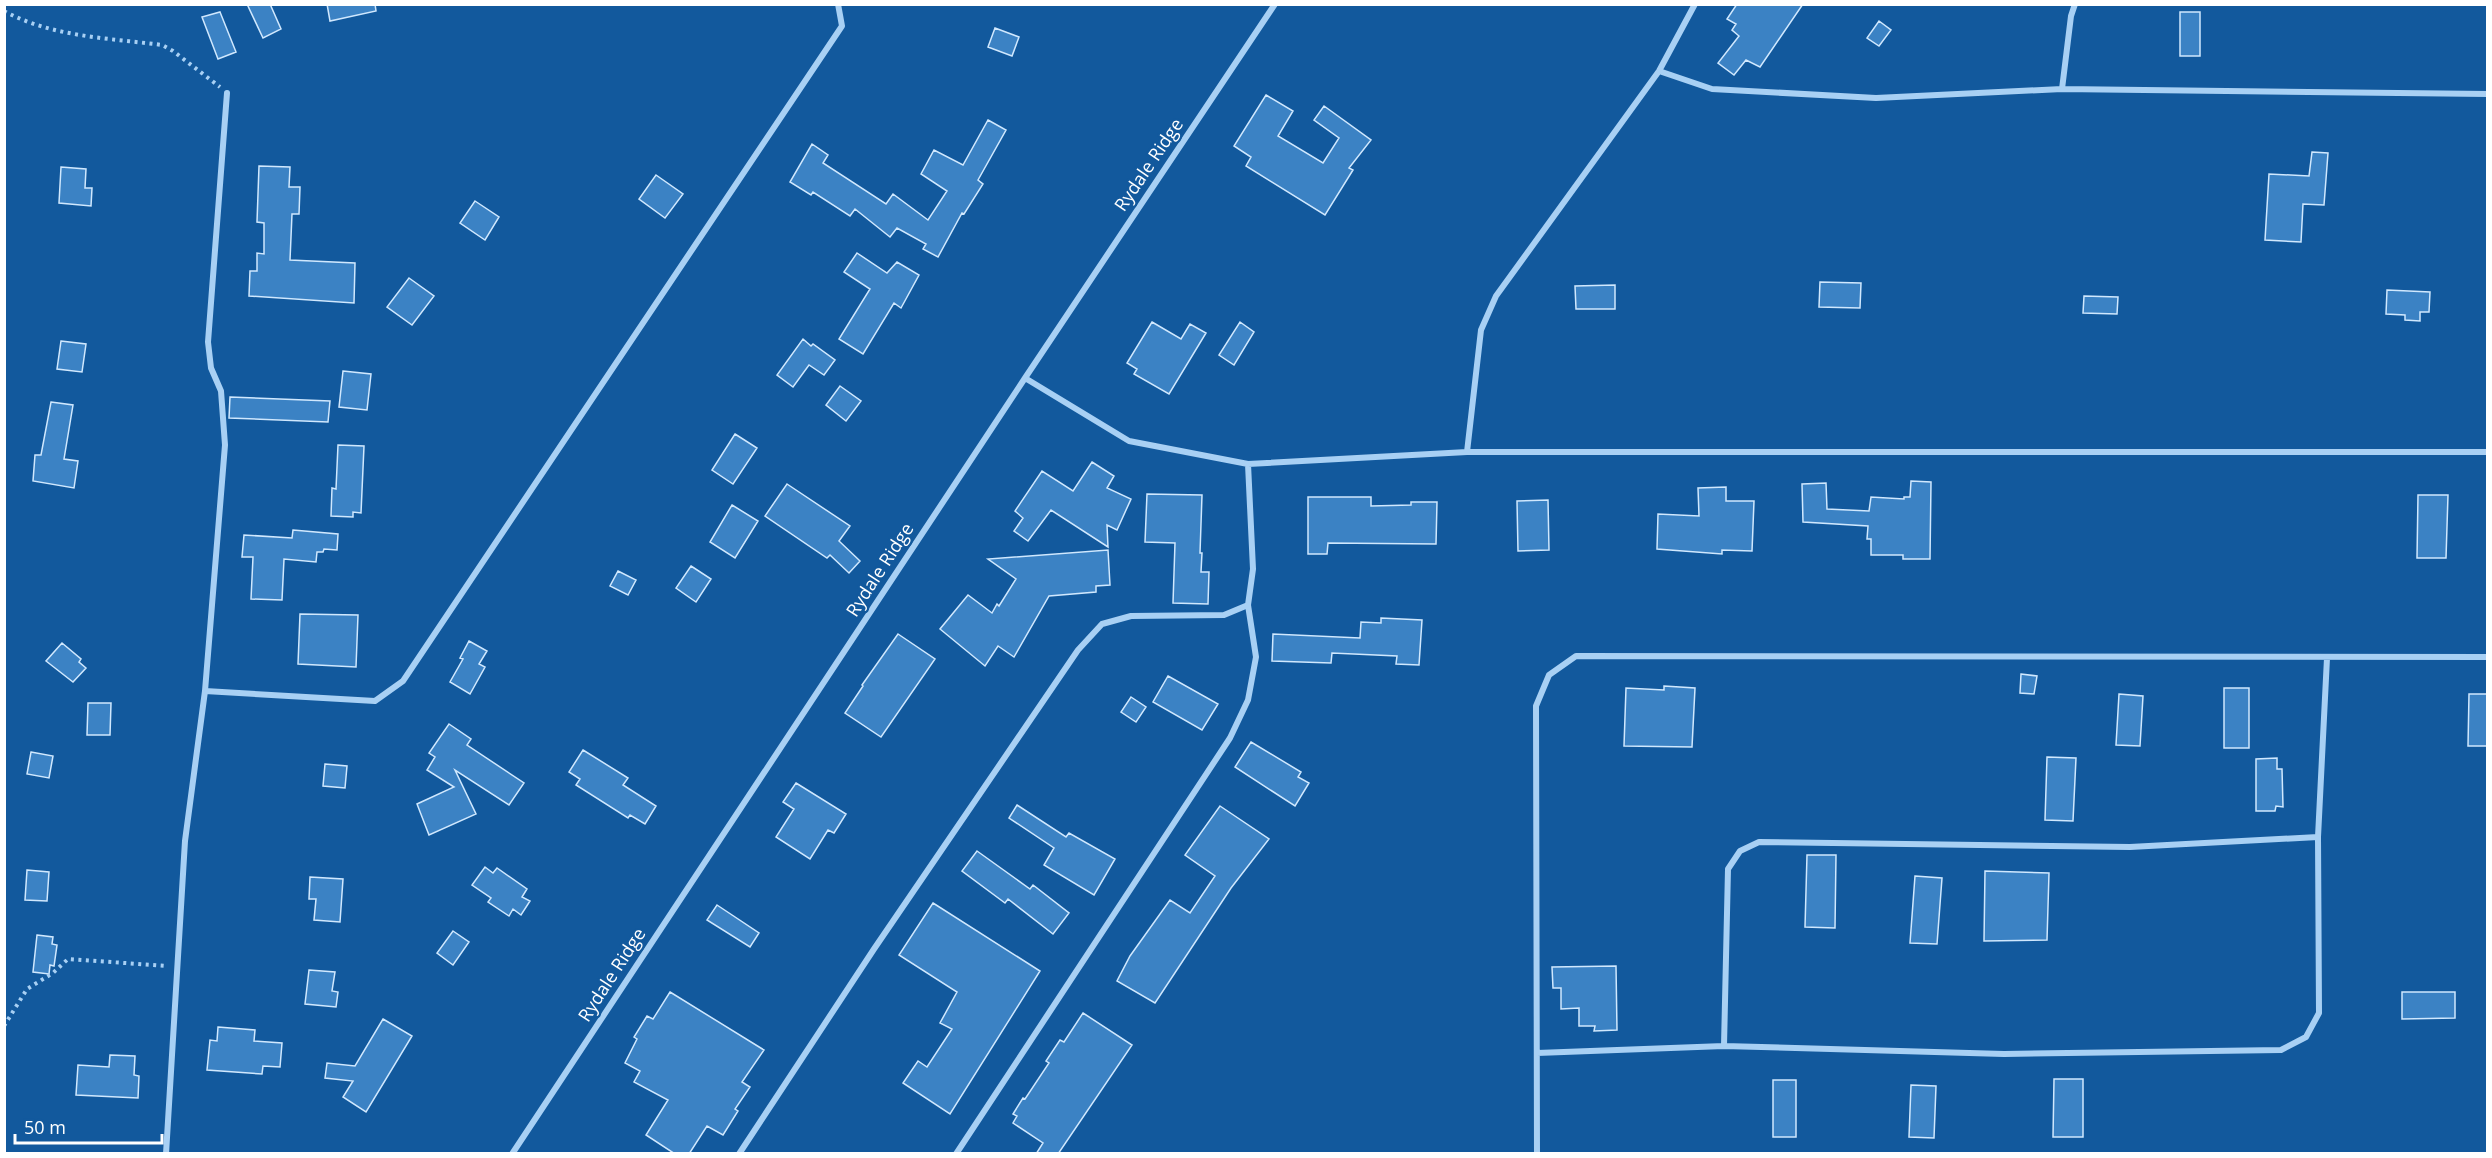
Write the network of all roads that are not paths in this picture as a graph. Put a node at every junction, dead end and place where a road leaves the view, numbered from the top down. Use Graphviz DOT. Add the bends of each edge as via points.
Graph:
graph roads {
  1 [pos="838,4"];
  2 [pos="1275,4"];
  3 [pos="1695,4"];
  4 [pos="2075,4"];
  5 [pos="1659,71"];
  6 [pos="2062,89"];
  7 [pos="227,93"];
  8 [pos="2487,94"];
  9 [pos="1025,378"];
  10 [pos="1467,452"];
  11 [pos="2487,452"];
  12 [pos="1248,464"];
  13 [pos="1248,605"];
  14 [pos="2487,657"];
  15 [pos="2327,658"];
  16 [pos="205,691"];
  17 [pos="2318,837"];
  18 [pos="1724,1046"];
  19 [pos="1537,1053"];
  20 [pos="166,1154"];
  21 [pos="513,1154"];
  22 [pos="739,1154"];
  23 [pos="956,1154"];
  24 [pos="1537,1154"];
  1 -- 16 [label="street" via="842,26 403,681 375,701"];
  2 -- 9 [label="street, Rydale Ridge"];
  3 -- 5 [label="street"];
  4 -- 6 [label="street"];
  5 -- 6 [label="street" via="1712,89 1876,98"];
  5 -- 10 [label="street" via="1496,296 1481,330"];
  6 -- 8 [label="street"];
  7 -- 16 [label="street" via="208,342 211,368 221,391 225,445"];
  9 -- 12 [label="street" via="1129,441"];
  9 -- 21 [label="street, Rydale Ridge"];
  10 -- 11 [label="street"];
  10 -- 12 [label="street"];
  12 -- 13 [label="street" via="1253,569"];
  13 -- 22 [label="street" via="1224,615 1131,616 1102,624 1078,650"];
  13 -- 23 [label="street" via="1256,657 1248,700 1230,738"];
  14 -- 15 [label="street"];
  15 -- 17 [label="street"];
  15 -- 19 [label="street" via="1576,656 1549,675 1536,706"];
  16 -- 20 [label="street" via="184,841"];
  17 -- 18 [label="street" via="2130,847 1760,842 1740,851 1728,869"];
  17 -- 18 [label="street" via="2319,1013 2306,1037 2281,1050 2004,1054"];
  18 -- 19 [label="street"];
  19 -- 24 [label="street"];
}
